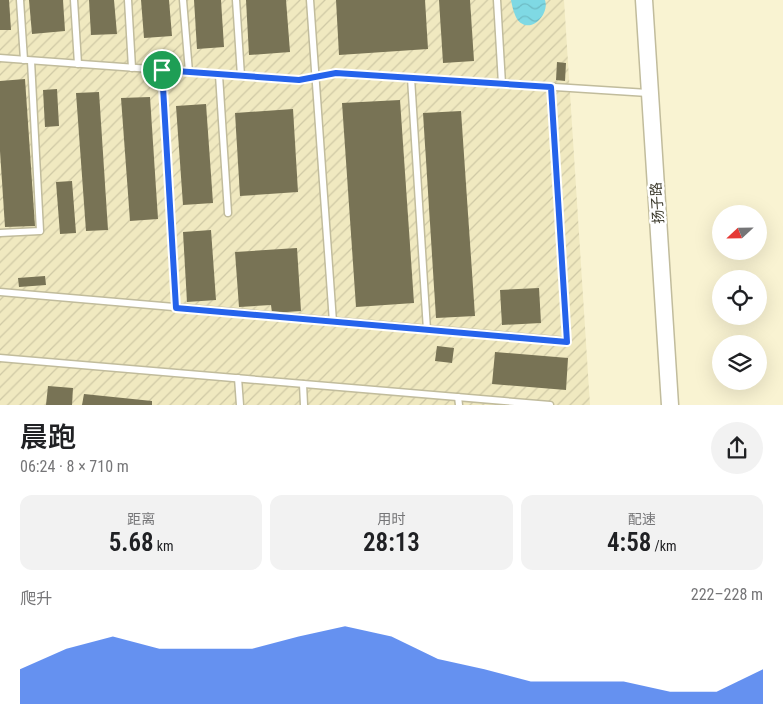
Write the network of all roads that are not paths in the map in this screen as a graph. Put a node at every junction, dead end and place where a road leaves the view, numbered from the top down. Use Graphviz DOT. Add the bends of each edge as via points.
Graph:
graph roads {
  1 [pos="20,0"];
  2 [pos="74,0"];
  3 [pos="128,0"];
  4 [pos="183,0"];
  5 [pos="236,0"];
  6 [pos="310,0"];
  7 [pos="497,0"];
  8 [pos="644,0"];
  9 [pos="0,58"];
  10 [pos="27,60"];
  11 [pos="78,64"];
  12 [pos="132,68"];
  13 [pos="162,70"];
  14 [pos="188,72"];
  15 [pos="219,74"];
  16 [pos="241,76"];
  17 [pos="315,77"];
  18 [pos="411,78"];
  19 [pos="502,84"];
  20 [pos="551,87"];
  21 [pos="650,93"];
  22 [pos="228,213"];
  23 [pos="0,233"];
  24 [pos="0,292"];
  25 [pos="176,308"];
  26 [pos="333,322"];
  27 [pos="427,330"];
  28 [pos="0,358"];
  29 [pos="238,378"];
  30 [pos="303,384"];
  31 [pos="458,397"];
  32 [pos="240,405"];
  33 [pos="304,405"];
  34 [pos="459,405"];
  35 [pos="550,405"];
  36 [pos="670,405"];
  1 -- 10 [label="lane"];
  2 -- 11 [label="lane"];
  3 -- 12 [label="lane"];
  4 -- 14 [label="lane"];
  5 -- 16 [label="lane"];
  6 -- 17 [label="lane"];
  7 -- 19 [label="lane"];
  8 -- 21 [label="street, 扬子路"];
  9 -- 10 [label="lane"];
  10 -- 11 [label="lane"];
  10 -- 23 [label="lane" via="40,231"];
  11 -- 12 [label="lane"];
  12 -- 13 [label="lane"];
  13 -- 14 [label="lane"];
  13 -- 25 [label="lane"];
  14 -- 15 [label="lane"];
  15 -- 16 [label="lane"];
  15 -- 22 [label="lane"];
  16 -- 17 [label="lane" via="299,80"];
  17 -- 18 [label="lane" via="336,73"];
  17 -- 26 [label="lane"];
  18 -- 19 [label="lane"];
  18 -- 27 [label="lane"];
  19 -- 20 [label="lane"];
  20 -- 21 [label="lane"];
  20 -- 27 [label="lane" via="567,342"];
  21 -- 36 [label="street, 扬子路"];
  24 -- 25 [label="lane"];
  25 -- 26 [label="lane"];
  26 -- 27 [label="lane"];
  28 -- 29 [label="lane"];
  29 -- 30 [label="lane"];
  29 -- 32 [label="lane"];
  30 -- 31 [label="lane"];
  30 -- 33 [label="lane"];
  31 -- 34 [label="lane"];
  31 -- 35 [label="lane"];
}
